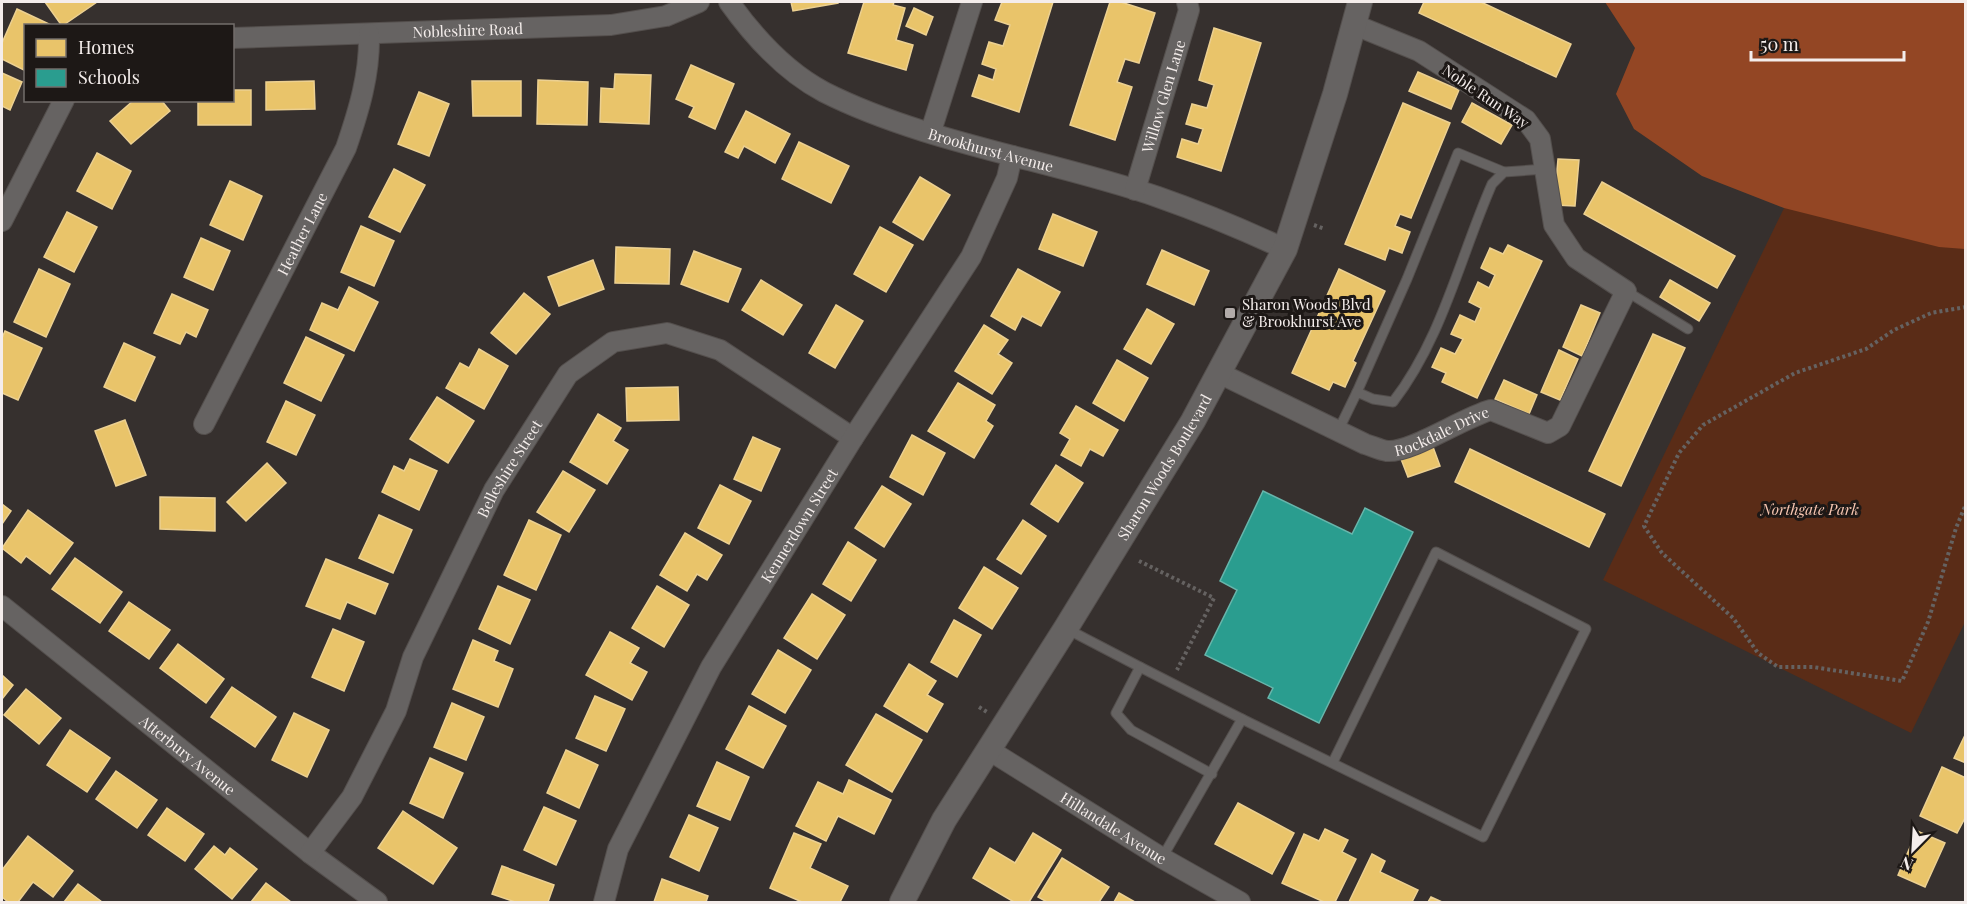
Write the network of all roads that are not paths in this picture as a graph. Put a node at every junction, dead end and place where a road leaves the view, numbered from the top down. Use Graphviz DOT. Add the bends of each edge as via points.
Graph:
graph roads {
  1 [pos="699,2"];
  2 [pos="729,2"];
  3 [pos="972,2"];
  4 [pos="1187,2"];
  5 [pos="1360,2"];
  6 [pos="1355,25"];
  7 [pos="369,34"];
  8 [pos="234,38"];
  9 [pos="63,102"];
  10 [pos="931,131"];
  11 [pos="1012,156"];
  12 [pos="1545,169"];
  13 [pos="1504,172"];
  14 [pos="1135,190"];
  15 [pos="2,221"];
  16 [pos="1285,249"];
  17 [pos="1626,291"];
  18 [pos="1689,329"];
  19 [pos="1219,373"];
  20 [pos="1357,392"];
  21 [pos="204,424"];
  22 [pos="1338,431"];
  23 [pos="853,438"];
  24 [pos="2,606"];
  25 [pos="1066,628"];
  26 [pos="1140,668"];
  27 [pos="1242,719"];
  28 [pos="989,750"];
  29 [pos="1333,762"];
  30 [pos="1212,774"];
  31 [pos="310,853"];
  32 [pos="1162,858"];
  33 [pos="377,903"];
  34 [pos="604,903"];
  35 [pos="902,903"];
  36 [pos="1240,903"];
  1 -- 7 [label="street, Nobleshire Road" via="666,16 611,25"];
  2 -- 10 [label="street, Brookhurst Avenue" via="749,30 785,66 822,91 877,115"];
  3 -- 10 [label="street"];
  4 -- 14 [label="street, Willow Glen Lane" via="1189,10"];
  5 -- 6 [label="street, Sharon Woods Boulevard"];
  6 -- 12 [label="street, Noble Run Way" via="1419,51 1526,120 1540,139"];
  6 -- 16 [label="street, Sharon Woods Boulevard"];
  7 -- 8 [label="street, Nobleshire Road"];
  7 -- 21 [label="street, Heather Lane" via="370,56 362,102 346,148"];
  9 -- 15 [label="street"];
  10 -- 11 [label="street, Brookhurst Avenue"];
  11 -- 14 [label="street, Brookhurst Avenue"];
  11 -- 23 [label="street, Kennerdown Street" via="971,257"];
  12 -- 13 [label="lane"];
  12 -- 17 [label="street, Noble Run Way" via="1554,225 1576,258"];
  13 -- 20 [label="lane" via="1492,184 1450,297 1408,382 1393,402"];
  13 -- 20 [label="lane" via="1458,153"];
  14 -- 16 [label="street, Brookhurst Avenue"];
  16 -- 19 [label="street, Sharon Woods Boulevard"];
  17 -- 18 [label="lane"];
  17 -- 22 [label="street, Rockdale Drive" via="1560,426 1554,431 1541,431 1491,410 1414,445 1389,451"];
  19 -- 22 [label="street, Rockdale Drive"];
  19 -- 25 [label="street, Sharon Woods Boulevard"];
  20 -- 22 [label="lane"];
  23 -- 31 [label="street, Belleshire Street" via="720,350 668,333 613,342 568,374 494,490 413,657 396,711 352,797"];
  23 -- 34 [label="street, Kennerdown Street" via="711,667 618,849"];
  24 -- 31 [label="street, Atterbury Avenue"];
  25 -- 26 [label="lane"];
  25 -- 28 [label="street, Sharon Woods Boulevard"];
  26 -- 27 [label="lane"];
  26 -- 30 [label="lane" via="1116,713 1131,730"];
  27 -- 29 [label="lane"];
  27 -- 30 [label="lane"];
  28 -- 32 [label="street, Hillandale Avenue"];
  28 -- 35 [label="street, Sharon Woods Boulevard" via="944,820"];
  29 -- 29 [label="lane" via="1483,837 1586,629 1436,552"];
  30 -- 32 [label="lane"];
  31 -- 33 [label="street, Atterbury Avenue"];
  32 -- 36 [label="street, Hillandale Avenue"];
}
